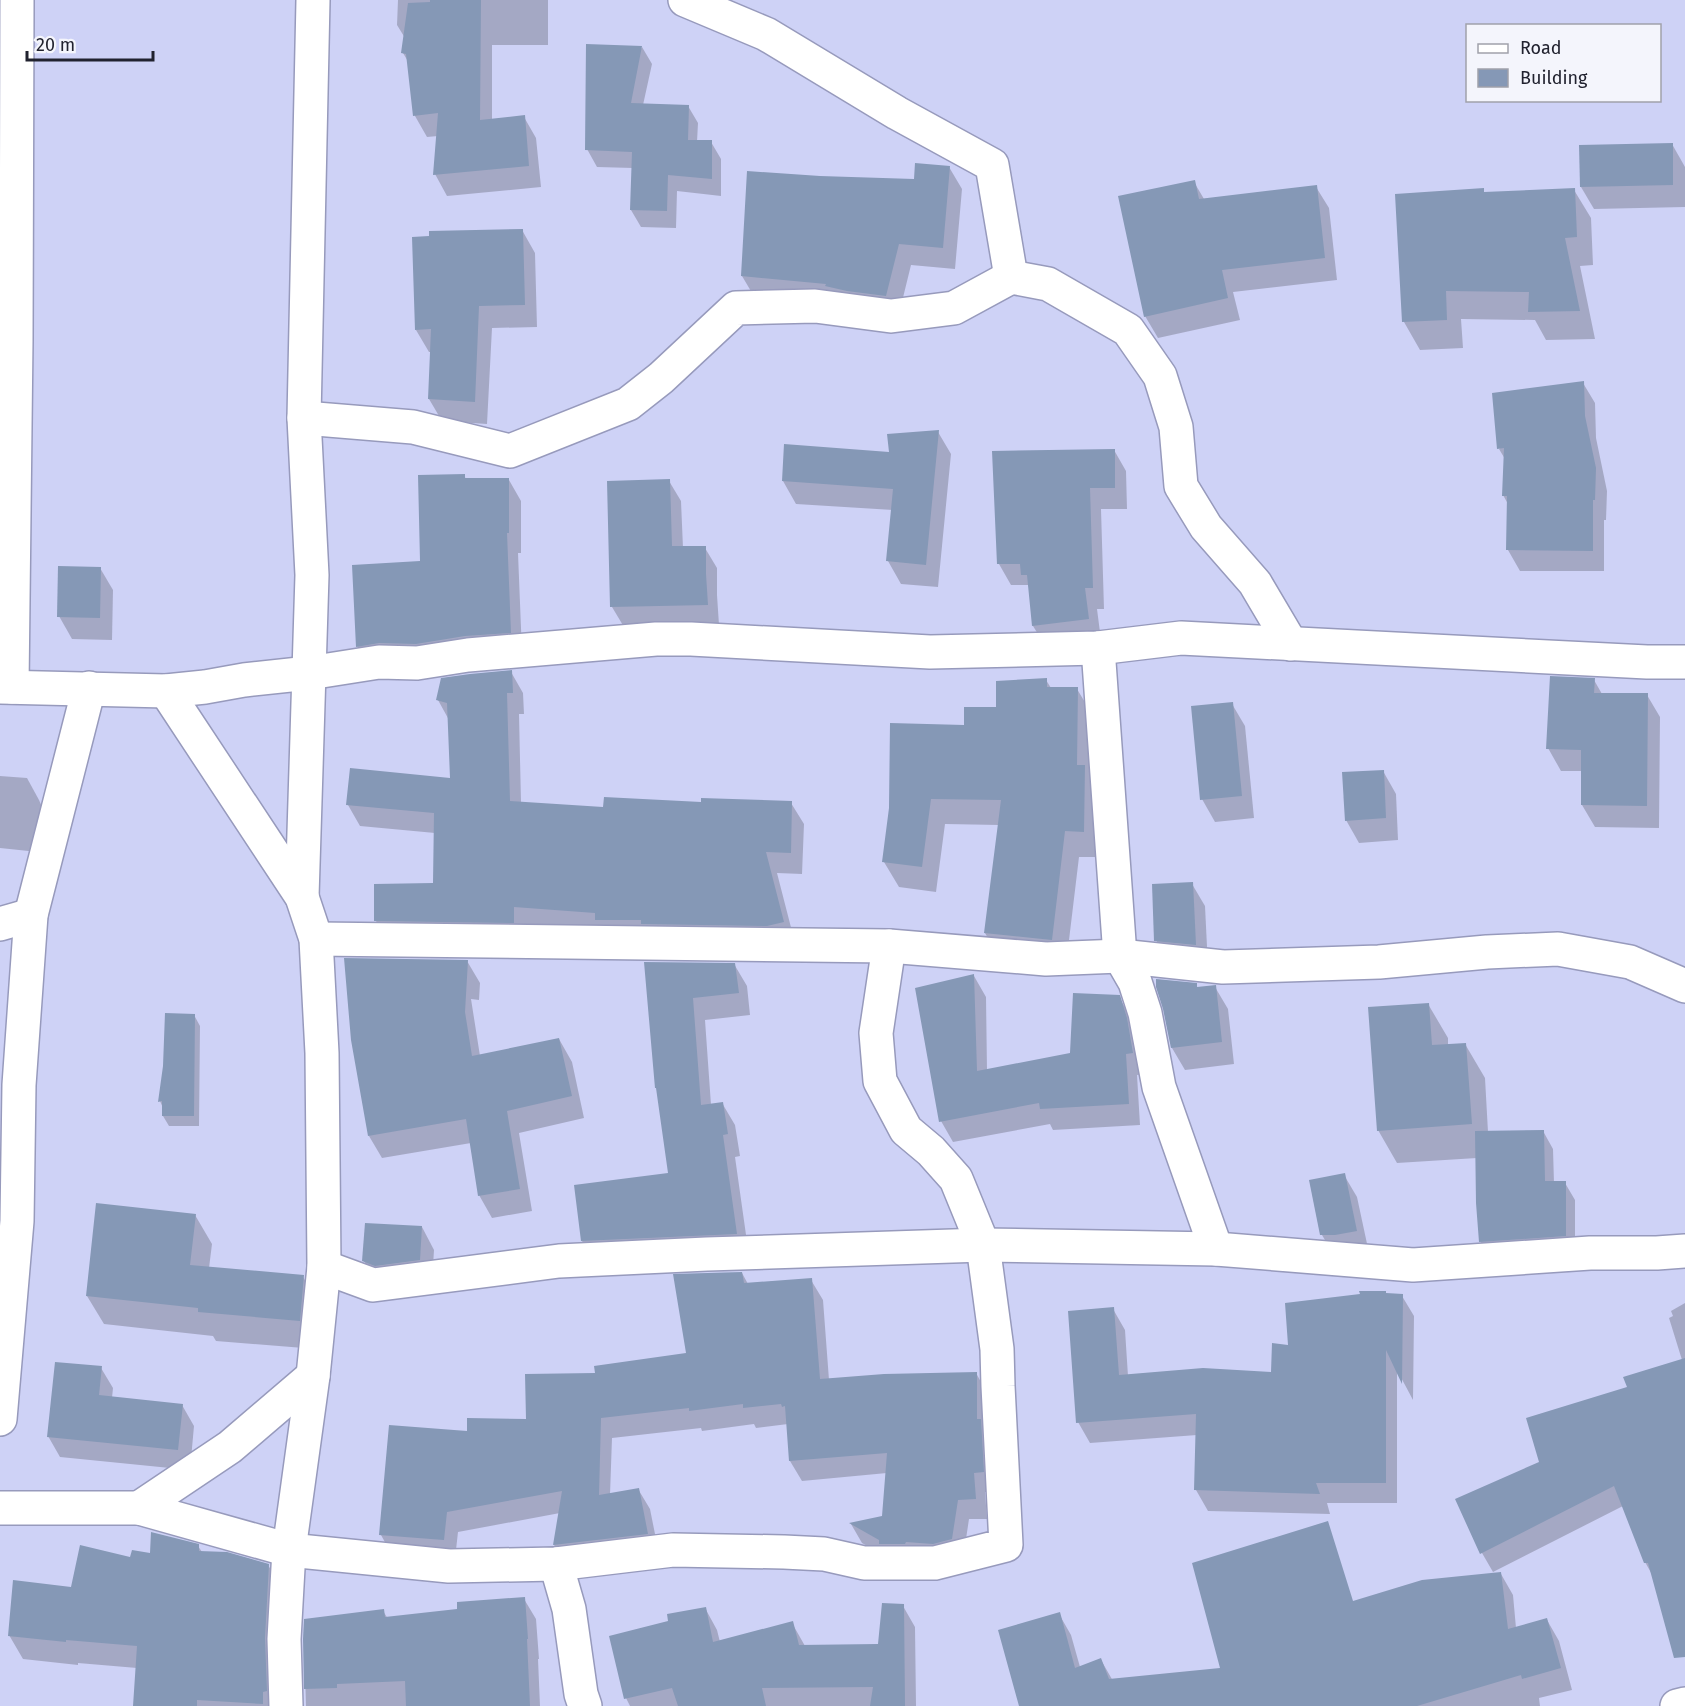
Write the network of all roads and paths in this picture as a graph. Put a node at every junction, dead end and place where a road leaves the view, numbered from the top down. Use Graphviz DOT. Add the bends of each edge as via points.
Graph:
graph roads {
  1 [pos="17,0"];
  2 [pos="313,0"];
  3 [pos="685,0"];
  4 [pos="1011,277"];
  5 [pos="304,418"];
  6 [pos="1292,644"];
  7 [pos="1098,648"];
  8 [pos="1685,662"];
  9 [pos="309,673"];
  10 [pos="6,687"];
  11 [pos="89,688"];
  12 [pos="166,691"];
  13 [pos="302,897"];
  14 [pos="31,915"];
  15 [pos="0,924"];
  16 [pos="316,939"];
  17 [pos="889,946"];
  18 [pos="1120,956"];
  19 [pos="1685,986"];
  20 [pos="983,1245"];
  21 [pos="1216,1249"];
  22 [pos="1685,1251"];
  23 [pos="324,1267"];
  24 [pos="313,1376"];
  25 [pos="0,1419"];
  26 [pos="0,1508"];
  27 [pos="139,1508"];
  28 [pos="289,1550"];
  29 [pos="556,1564"];
  30 [pos="1685,1704"];
  31 [pos="286,1706"];
  32 [pos="585,1706"];
  33 [pos="1677,1706"];
  1 -- 10 [label="street" via="16,340"];
  2 -- 5 [label="street"];
  3 -- 4 [label="street" via="766,34 992,165"];
  4 -- 5 [label="street" via="954,308 891,316 815,306 736,308 628,404 510,451 413,427"];
  4 -- 6 [label="street" via="1048,284 1128,330 1160,376 1176,427 1181,486 1206,526 1255,583"];
  5 -- 9 [label="street" via="312,575"];
  6 -- 7 [label="street" via="1181,638"];
  6 -- 8 [label="street"];
  7 -- 9 [label="street" via="930,652 656,639 417,663 379,662"];
  7 -- 18 [label="street"];
  9 -- 12 [label="street"];
  9 -- 13 [label="street"];
  10 -- 11 [label="street"];
  11 -- 12 [label="street"];
  11 -- 14 [label="street"];
  12 -- 13 [label="street"];
  13 -- 16 [label="street"];
  14 -- 15 [label="street"];
  14 -- 25 [label="street" via="19,1084 17,1221"];
  16 -- 17 [label="street"];
  16 -- 23 [label="street" via="322,1053"];
  17 -- 18 [label="street" via="1046,959"];
  17 -- 20 [label="street" via="876,1033 880,1082 906,1130 956,1179"];
  18 -- 19 [label="street" via="1223,967 1379,962 1558,949 1630,962"];
  18 -- 21 [label="street" via="1135,982 1159,1087"];
  20 -- 21 [label="street"];
  20 -- 23 [label="street" via="560,1261 373,1285"];
  20 -- 29 [label="street" via="997,1349 1006,1545 935,1563 864,1563 824,1554 673,1550"];
  21 -- 22 [label="street" via="1413,1265"];
  23 -- 24 [label="street"];
  24 -- 27 [label="street" via="230,1447"];
  24 -- 28 [label="street"];
  26 -- 27 [label="street"];
  27 -- 28 [label="street"];
  28 -- 29 [label="street" via="449,1566"];
  28 -- 31 [label="street" via="284,1639"];
  29 -- 32 [label="street" via="569,1609"];
  30 -- 33 [label="street"];
}
